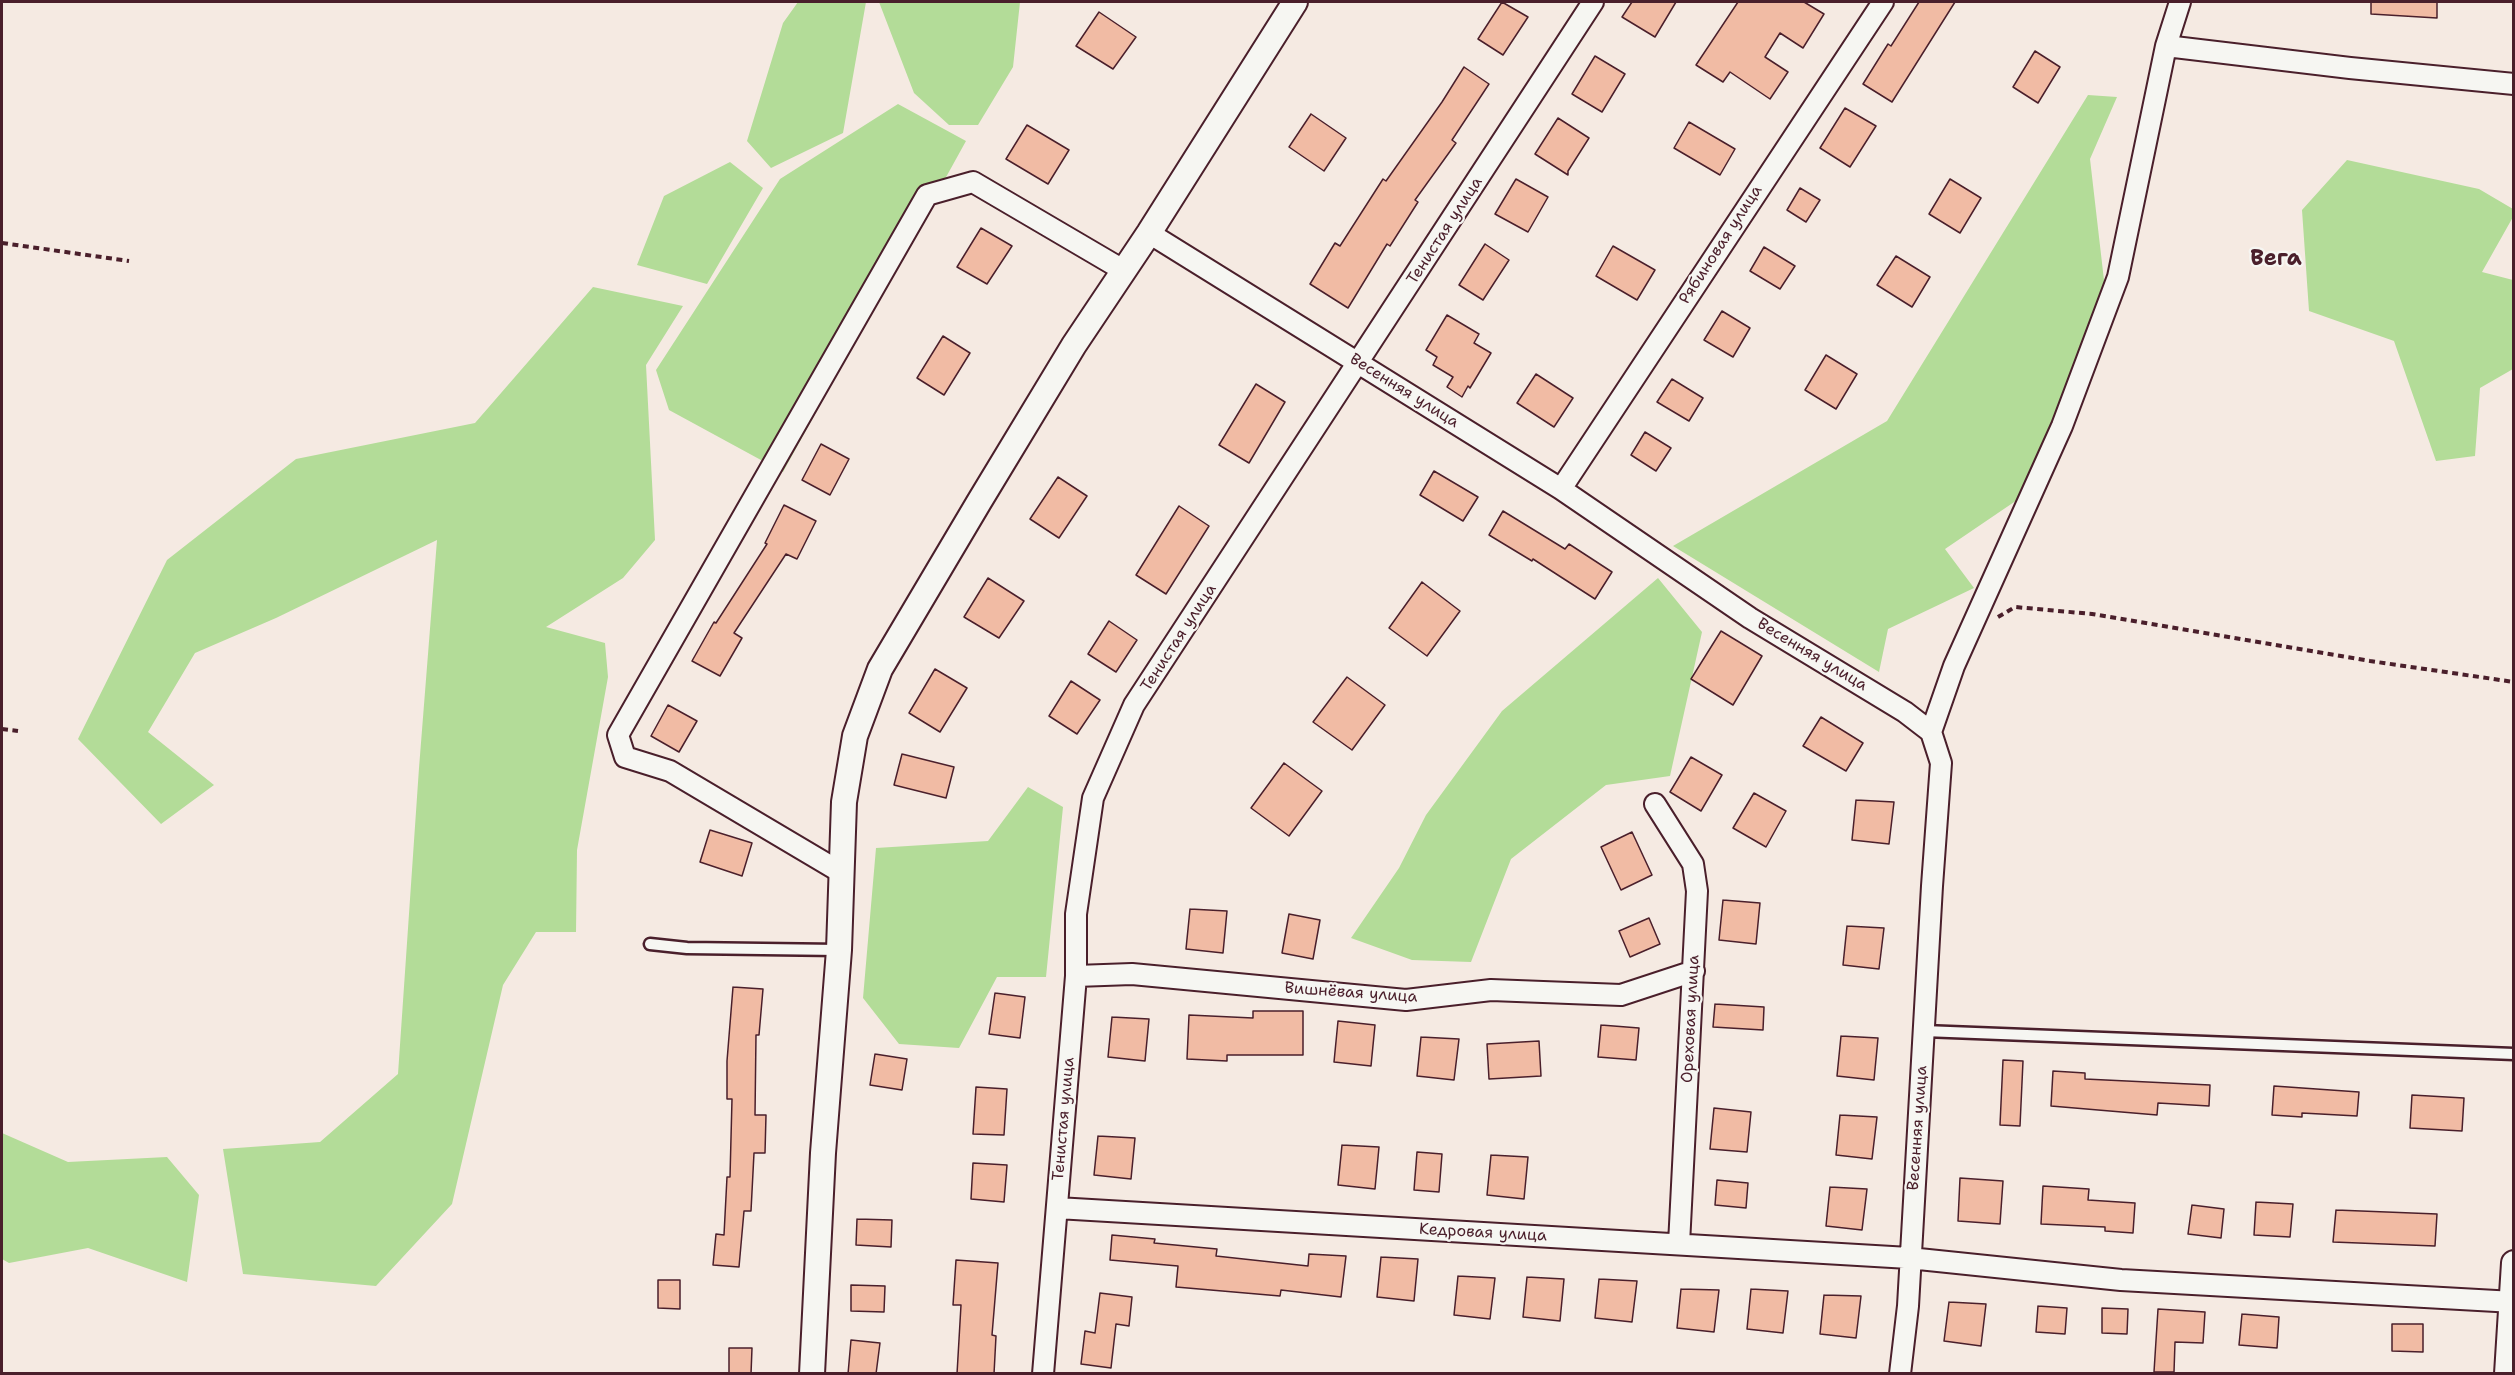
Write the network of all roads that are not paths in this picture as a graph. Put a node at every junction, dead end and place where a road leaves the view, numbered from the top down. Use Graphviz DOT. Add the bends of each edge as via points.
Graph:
graph roads {
  1 [pos="1295,2"];
  2 [pos="1593,2"];
  3 [pos="1883,2"];
  4 [pos="2180,2"];
  5 [pos="2166,46"];
  6 [pos="2514,84"];
  7 [pos="1149,233"];
  8 [pos="1123,270"];
  9 [pos="1359,364"];
  10 [pos="1561,489"];
  11 [pos="1931,732"];
  12 [pos="1655,804"];
  13 [pos="842,873"];
  14 [pos="650,944"];
  15 [pos="840,950"];
  16 [pos="1694,971"];
  17 [pos="1076,976"];
  18 [pos="1924,1031"];
  19 [pos="2514,1054"];
  20 [pos="1057,1208"];
  21 [pos="1679,1244"];
  22 [pos="1910,1258"];
  23 [pos="2514,1263"];
  24 [pos="2512,1302"];
  25 [pos="812,1374"];
  26 [pos="1043,1374"];
  27 [pos="1900,1374"];
  28 [pos="2507,1374"];
  1 -- 7 [label="street"];
  2 -- 9 [label="street, Тенистая улица"];
  3 -- 10 [label="street, Рябиновая улица"];
  4 -- 5 [label="street"];
  5 -- 6 [label="street"];
  5 -- 11 [label="street" via="2118,277 2062,426 1954,666"];
  7 -- 8 [label="street"];
  7 -- 9 [label="street, Весенняя улица"];
  8 -- 13 [label="street" via="880,669 855,736 844,802"];
  8 -- 13 [label="street" via="973,182 927,195 618,735 625,757 670,771"];
  9 -- 10 [label="street, Весенняя улица"];
  9 -- 17 [label="street, Тенистая улица" via="1134,705 1094,798 1076,914"];
  10 -- 11 [label="street, Весенняя улица" via="1750,618 1905,712"];
  11 -- 18 [label="street, Весенняя улица" via="1941,763"];
  12 -- 16 [label="street, Ореховая улица" via="1693,864 1697,891"];
  13 -- 15 [label="street"];
  14 -- 15 [label="lane"];
  15 -- 25 [label="street" via="823,1153"];
  16 -- 17 [label="street, Вишнёвая улица" via="1621,995 1491,990 1406,1000 1132,974"];
  16 -- 21 [label="street, Ореховая улица"];
  17 -- 20 [label="street, Тенистая улица"];
  18 -- 19 [label="lane"];
  18 -- 22 [label="street, Весенняя улица"];
  20 -- 21 [label="street, Кедровая улица"];
  20 -- 26 [label="street, Тенистая улица"];
  21 -- 22 [label="street, Кедровая улица"];
  22 -- 24 [label="street, Кедровая улица" via="2121,1280"];
  22 -- 27 [label="street, Весенняя улица"];
  23 -- 24 [label="street"];
  24 -- 28 [label="street"];
}
